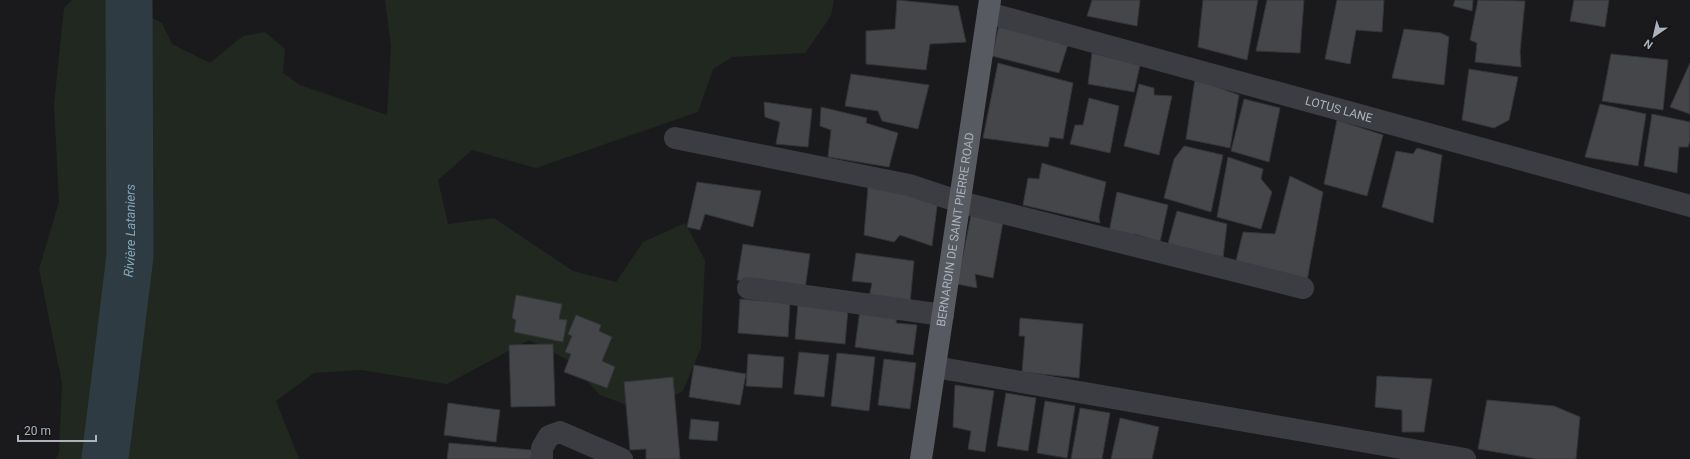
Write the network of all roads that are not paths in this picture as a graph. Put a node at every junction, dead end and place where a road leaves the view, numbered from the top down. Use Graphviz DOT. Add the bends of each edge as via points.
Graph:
graph roads {
  1 [pos="989,6"];
  2 [pos="674,138"];
  3 [pos="960,202"];
  4 [pos="1690,206"];
  5 [pos="748,288"];
  6 [pos="1303,288"];
  7 [pos="943,314"];
  8 [pos="935,367"];
  9 [pos="542,459"];
  10 [pos="622,459"];
  11 [pos="921,459"];
  12 [pos="1465,459"];
  1 -- 3 [label="main road, BERNARDIN DE SAINT PIERRE ROAD"];
  1 -- 4 [label="street, LOTUS LANE"];
  2 -- 3 [label="street" via="909,185"];
  3 -- 6 [label="street"];
  3 -- 7 [label="main road, BERNARDIN DE SAINT PIERRE ROAD"];
  5 -- 7 [label="street"];
  7 -- 8 [label="main road, BERNARDIN DE SAINT PIERRE ROAD"];
  8 -- 11 [label="main road, BERNARDIN DE SAINT PIERRE ROAD"];
  8 -- 12 [label="street"];
  9 -- 10 [label="street" via="542,448 549,436 560,432"];
}
